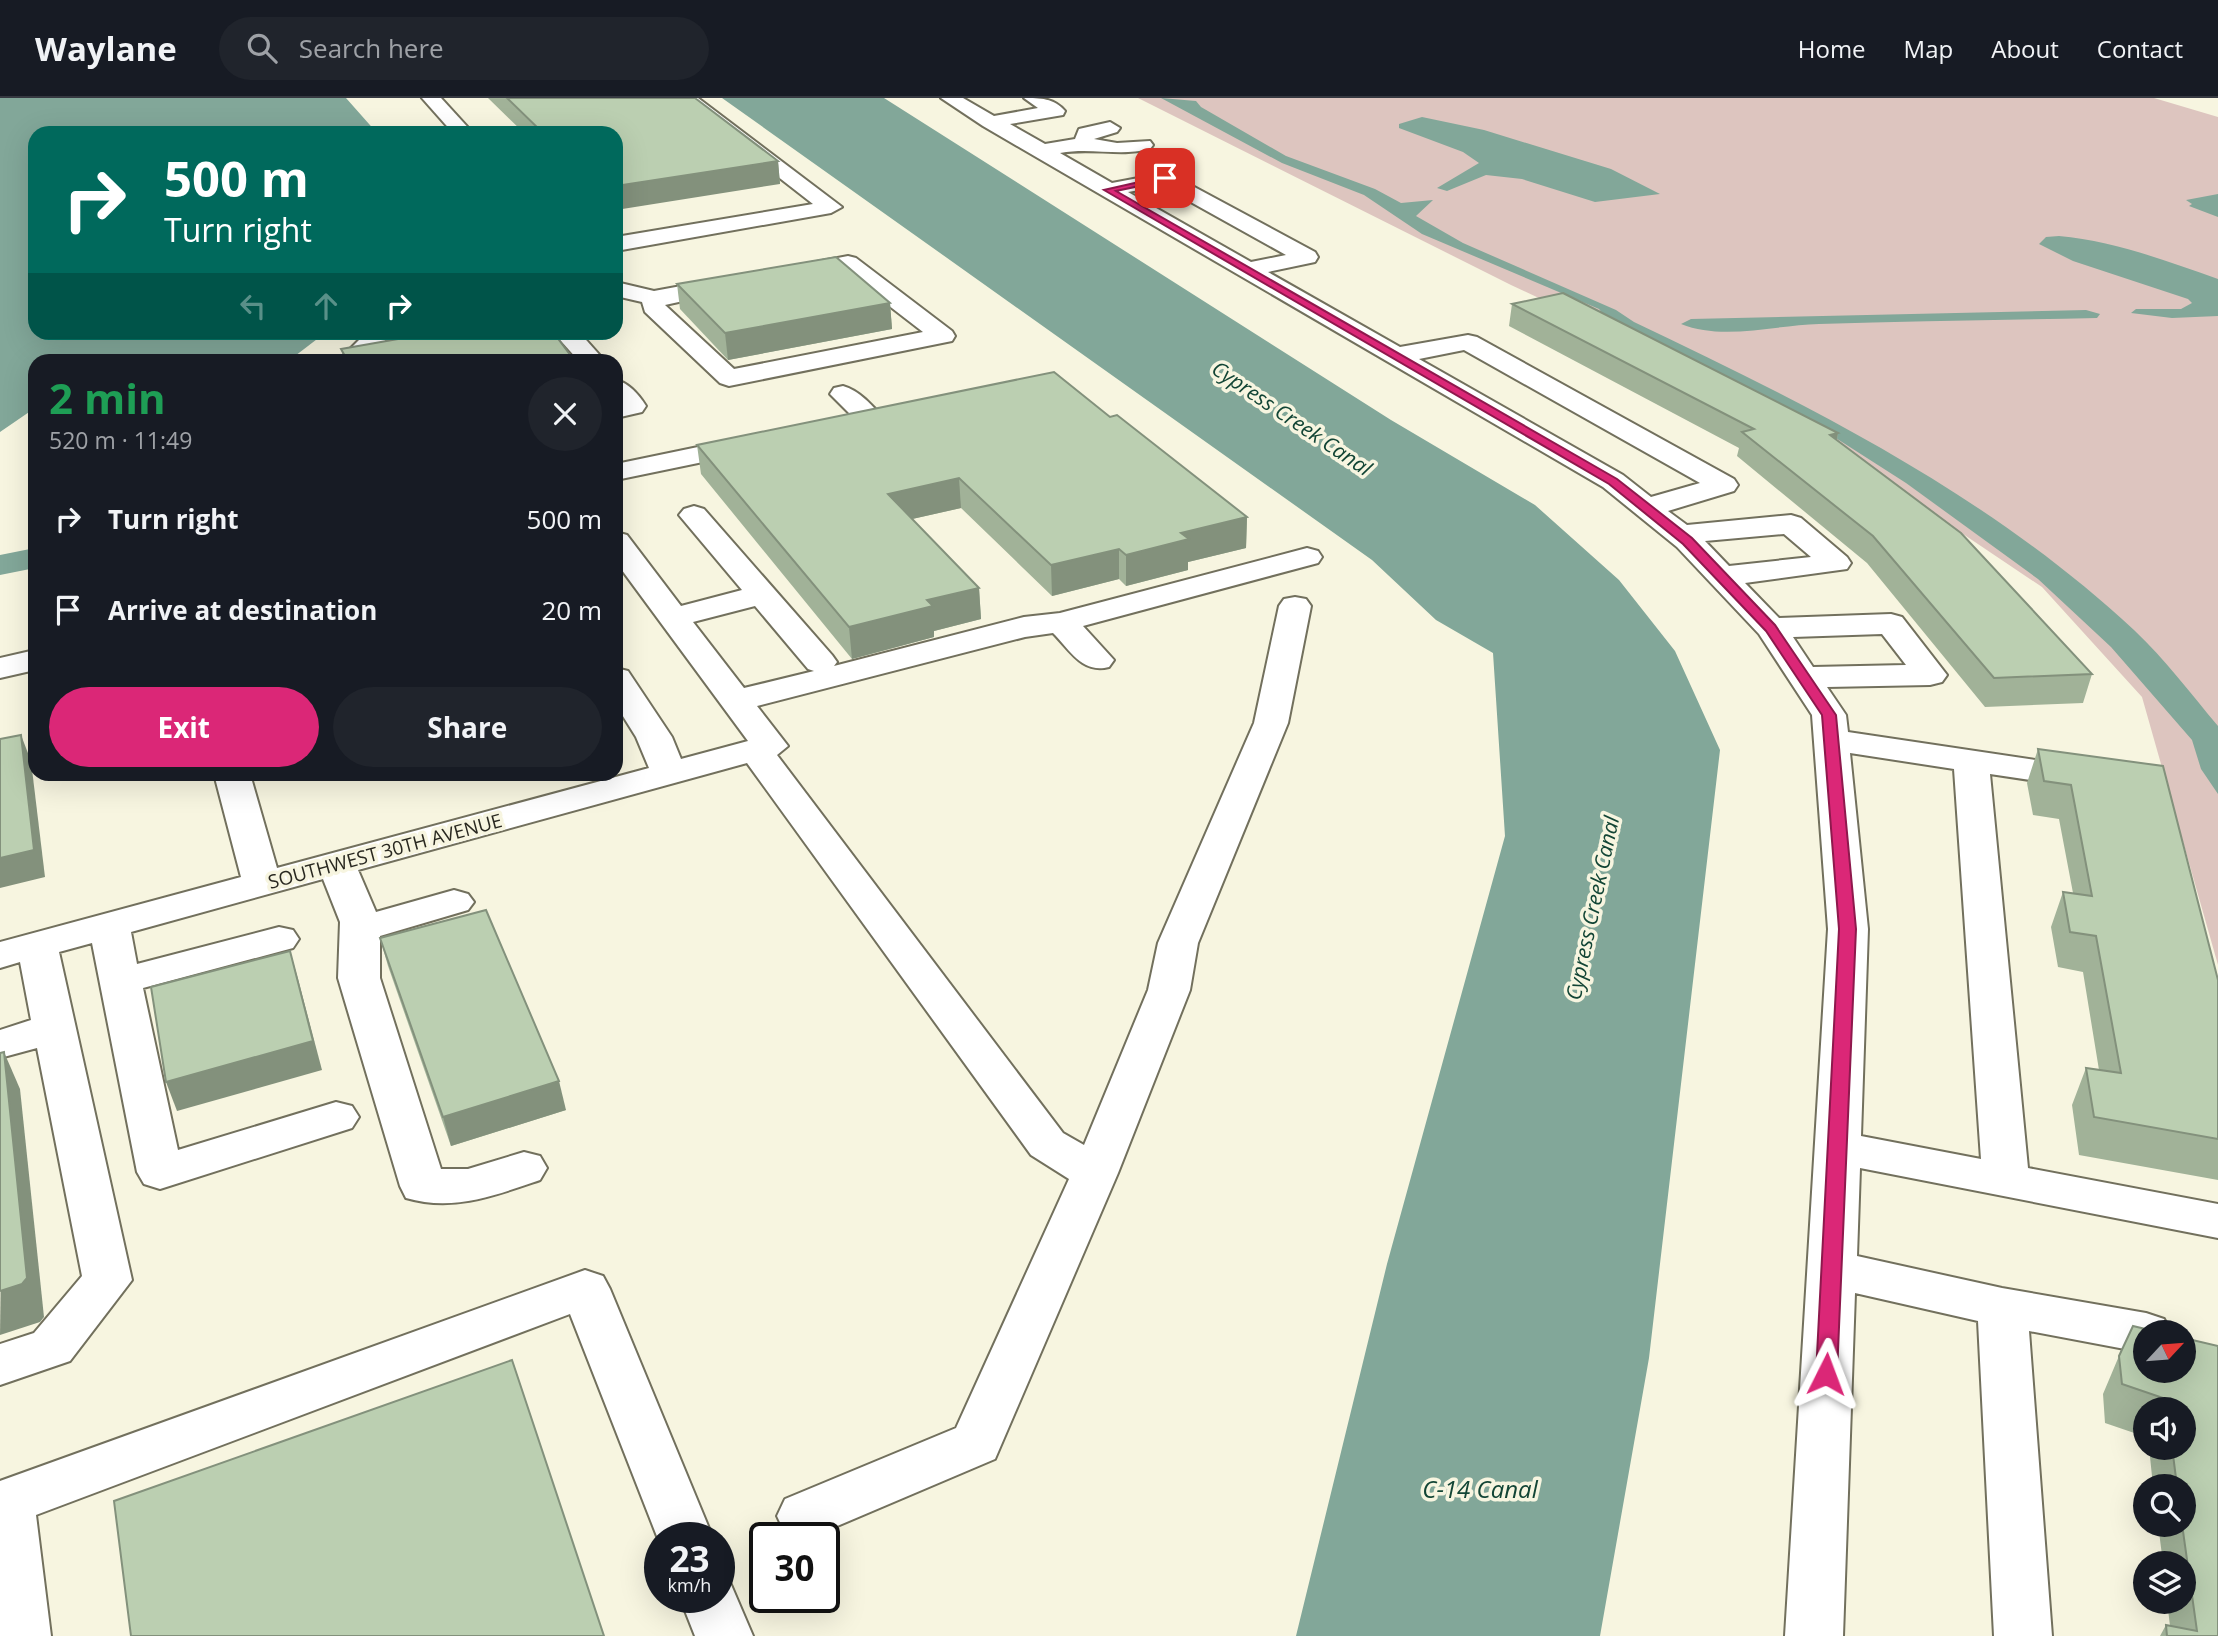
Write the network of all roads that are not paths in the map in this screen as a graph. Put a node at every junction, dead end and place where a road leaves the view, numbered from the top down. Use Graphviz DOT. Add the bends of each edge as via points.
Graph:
graph roads {
  1 [pos="431,98"];
  2 [pos="686,98"];
  3 [pos="1033,98"];
  4 [pos="974,106"];
  5 [pos="457,126"];
  6 [pos="1110,128"];
  7 [pos="1083,144"];
  8 [pos="1041,151"];
  9 [pos="1165,178"];
  10 [pos="1108,190"];
  11 [pos="623,243"];
  12 [pos="1246,270"];
  13 [pos="623,291"];
  14 [pos="654,298"];
  15 [pos="373,340"];
  16 [pos="572,340"];
  17 [pos="358,354"];
  18 [pos="585,354"];
  19 [pos="1394,356"];
  20 [pos="843,394"];
  21 [pos="623,395"];
  22 [pos="623,408"];
  23 [pos="897,414"];
  24 [pos="776,439"];
  25 [pos="623,470"];
  26 [pos="1646,508"];
  27 [pos="694,515"];
  28 [pos="1681,535"];
  29 [pos="1307,557"];
  30 [pos="623,560"];
  31 [pos="1722,576"];
  32 [pos="761,595"];
  33 [pos="1295,606"];
  34 [pos="671,618"];
  35 [pos="1060,622"];
  36 [pos="1771,628"];
  37 [pos="1097,660"];
  38 [pos="28,662"];
  39 [pos="820,662"];
  40 [pos="0,668"];
  41 [pos="1804,677"];
  42 [pos="623,689"];
  43 [pos="736,701"];
  44 [pos="1831,740"];
  45 [pos="763,748"];
  46 [pos="1971,761"];
  47 [pos="669,774"];
  48 [pos="234,781"];
  49 [pos="2119,782"];
  50 [pos="337,864"];
  51 [pos="262,884"];
  52 [pos="454,902"];
  53 [pos="109,925"];
  54 [pos="360,929"];
  55 [pos="279,939"];
  56 [pos="18,950"];
  57 [pos="121,981"];
  58 [pos="54,1028"];
  59 [pos="0,1044"];
  60 [pos="335,1116"];
  61 [pos="1837,1147"];
  62 [pos="524,1168"];
  63 [pos="1095,1173"];
  64 [pos="2006,1180"];
  65 [pos="2218,1221"];
  66 [pos="1831,1269"];
  67 [pos="2002,1307"];
  68 [pos="2133,1331"];
  69 [pos="0,1365"];
  70 [pos="3,1503"];
  71 [pos="805,1516"];
  72 [pos="679,1522"];
  73 [pos="715,1613"];
  74 [pos="22,1636"];
  75 [pos="724,1636"];
  76 [pos="1814,1636"];
  77 [pos="2023,1636"];
  1 -- 5 [label="street"];
  2 -- 11 [label="street" via="831,207"];
  3 -- 4 [label="street" via="1056,111"];
  4 -- 8 [label="street"];
  6 -- 7 [label="street" via="1086,132"];
  7 -- 8 [label="street"];
  7 -- 9 [label="street" via="1140,154"];
  8 -- 10 [label="street"];
  9 -- 10 [label="street"];
  9 -- 12 [label="street" via="1307,257"];
  10 -- 12 [label="street"];
  12 -- 19 [label="street"];
  13 -- 14 [label="street"];
  14 -- 14 [label="street" via="848,263 943,336 729,378 653,307"];
  15 -- 17 [label="street"];
  16 -- 18 [label="street"];
  19 -- 26 [label="street" via="1613,481"];
  19 -- 26 [label="street" via="1468,342 1724,485"];
  20 -- 23 [label="street" via="856,422"];
  21 -- 22 [label="street" via="633,406"];
  24 -- 25 [label="street"];
  26 -- 28 [label="street"];
  27 -- 32 [label="street"];
  28 -- 31 [label="street"];
  28 -- 31 [label="street" via="1791,524 1836,563"];
  29 -- 35 [label="street"];
  30 -- 34 [label="street"];
  31 -- 36 [label="street"];
  32 -- 34 [label="street"];
  32 -- 39 [label="street"];
  33 -- 63 [label="street" via="1271,723 1178,943 1169,990"];
  34 -- 43 [label="street"];
  35 -- 37 [label="street"];
  35 -- 43 [label="street" via="1024,627"];
  36 -- 41 [label="street"];
  36 -- 41 [label="street" via="1891,624 1930,675"];
  38 -- 40 [label="street"];
  41 -- 44 [label="street" via="1829,715"];
  42 -- 47 [label="street" via="654,737"];
  43 -- 45 [label="street"];
  44 -- 46 [label="street"];
  44 -- 61 [label="street" via="1848,929"];
  45 -- 47 [label="street, SOUTHWEST 30TH AVENUE"];
  45 -- 63 [label="street" via="1047,1144"];
  46 -- 49 [label="street"];
  46 -- 64 [label="street"];
  47 -- 50 [label="street, SOUTHWEST 30TH AVENUE"];
  48 -- 51 [label="street"];
  50 -- 51 [label="street, SOUTHWEST 30TH AVENUE"];
  50 -- 54 [label="street"];
  51 -- 53 [label="street, SOUTHWEST 30TH AVENUE"];
  52 -- 54 [label="street"];
  53 -- 56 [label="street, SOUTHWEST 30TH AVENUE"];
  53 -- 57 [label="street"];
  54 -- 62 [label="street" via="359,978 423,1186 470,1186"];
  55 -- 57 [label="street"];
  56 -- 58 [label="street"];
  57 -- 60 [label="street" via="160,1172"];
  58 -- 59 [label="street"];
  58 -- 69 [label="street" via="107,1280 52,1347"];
  61 -- 64 [label="street"];
  61 -- 66 [label="street"];
  63 -- 71 [label="street" via="976,1443"];
  64 -- 65 [label="street"];
  66 -- 67 [label="street"];
  66 -- 76 [label="street"];
  67 -- 68 [label="street"];
  67 -- 77 [label="street"];
  70 -- 72 [label="street" via="585,1289"];
  70 -- 74 [label="street"];
  73 -- 75 [label="street"];
}
